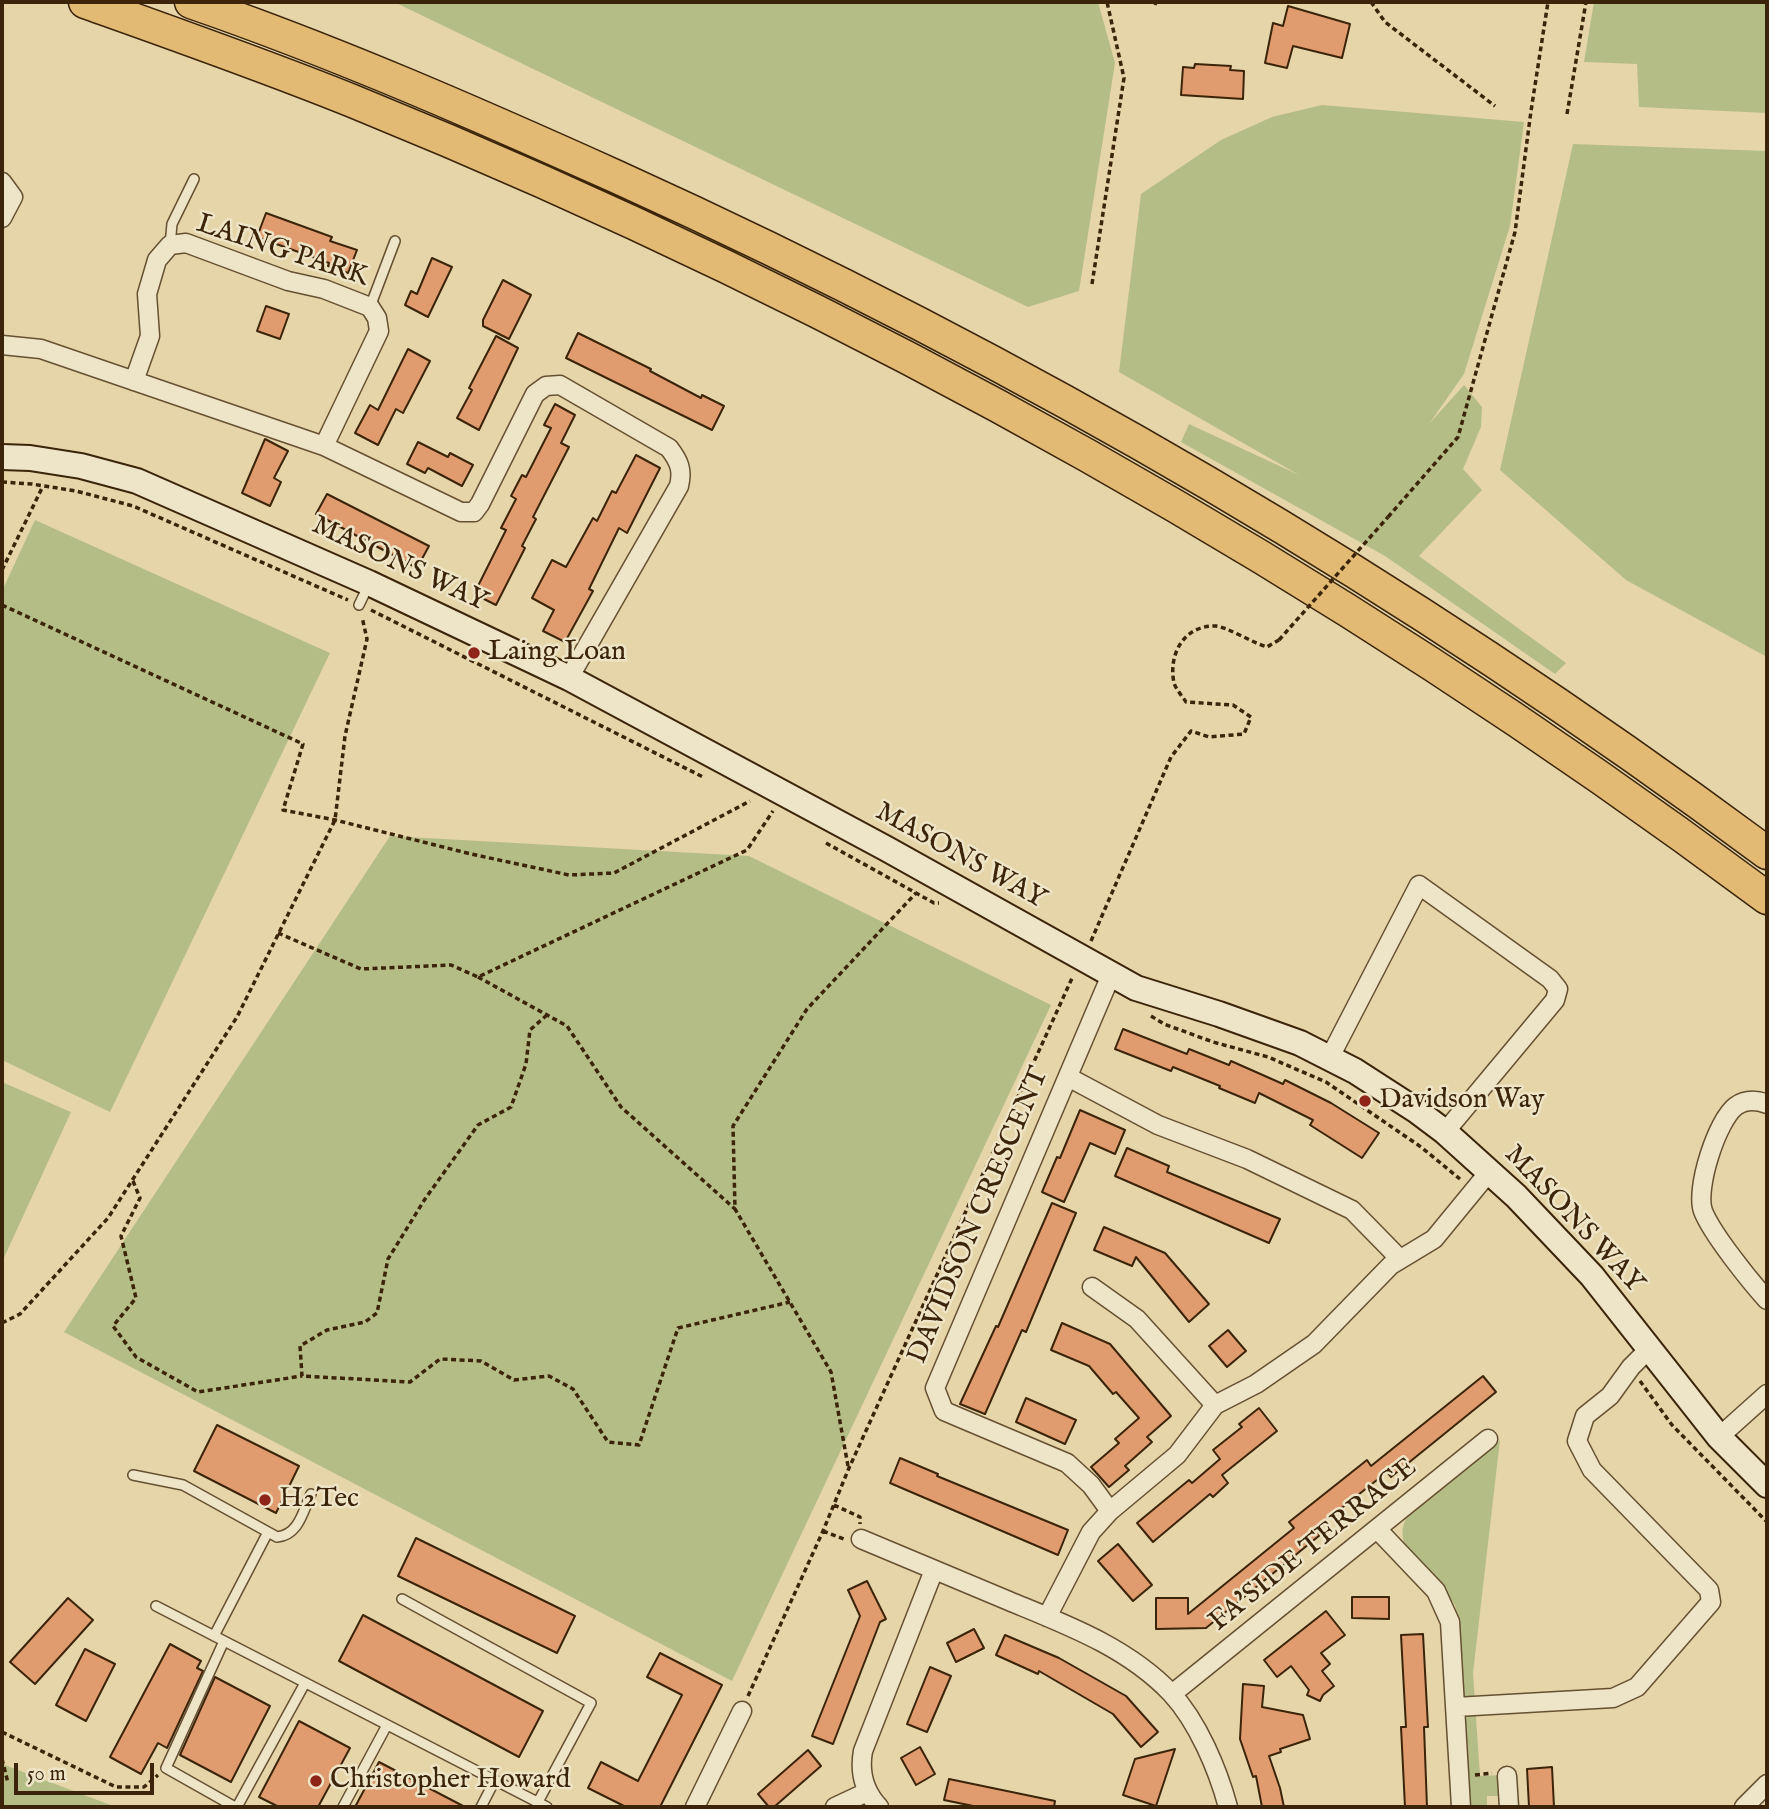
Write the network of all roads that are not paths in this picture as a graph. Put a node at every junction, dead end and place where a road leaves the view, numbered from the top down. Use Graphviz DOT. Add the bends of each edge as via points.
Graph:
graph roads {
  1 [pos="85,2"];
  2 [pos="191,2"];
  3 [pos="194,179"];
  4 [pos="2,182"];
  5 [pos="2,218"];
  6 [pos="395,241"];
  7 [pos="170,245"];
  8 [pos="370,307"];
  9 [pos="2,345"];
  10 [pos="134,381"];
  11 [pos="324,446"];
  12 [pos="2,457"];
  13 [pos="569,678"];
  14 [pos="1767,853"];
  15 [pos="1767,898"];
  16 [pos="1111,975"];
  17 [pos="1330,1057"];
  18 [pos="1068,1077"];
  19 [pos="1767,1104"];
  20 [pos="1445,1132"];
  21 [pos="1483,1179"];
  22 [pos="1400,1259"];
  23 [pos="1092,1287"];
  24 [pos="1767,1300"];
  25 [pos="1649,1349"];
  26 [pos="1767,1394"];
  27 [pos="1215,1405"];
  28 [pos="1719,1437"];
  29 [pos="1489,1439"];
  30 [pos="133,1475"];
  31 [pos="1767,1485"];
  32 [pos="311,1494"];
  33 [pos="1110,1511"];
  34 [pos="1377,1529"];
  35 [pos="268,1532"];
  36 [pos="861,1539"];
  37 [pos="934,1570"];
  38 [pos="401,1599"];
  39 [pos="156,1605"];
  40 [pos="1047,1617"];
  41 [pos="214,1636"];
  42 [pos="224,1641"];
  43 [pos="305,1683"];
  44 [pos="1172,1694"];
  45 [pos="1456,1707"];
  46 [pos="742,1711"];
  47 [pos="387,1725"];
  48 [pos="1507,1776"];
  49 [pos="495,1780"];
  50 [pos="1767,1784"];
  51 [pos="867,1792"];
  52 [pos="538,1802"];
  53 [pos="236,1807"];
  54 [pos="343,1807"];
  55 [pos="481,1807"];
  56 [pos="547,1807"];
  57 [pos="695,1807"];
  58 [pos="835,1807"];
  59 [pos="879,1807"];
  60 [pos="1228,1807"];
  61 [pos="1461,1807"];
  62 [pos="1509,1807"];
  63 [pos="1744,1807"];
  1 -- 15 [label="highway" via="353,101 513,169 812,309 992,403 1360,617 1575,759"];
  2 -- 14 [label="highway" via="513,130 707,218 1036,386 1255,511 1448,631"];
  3 -- 7 [label="lane" via="172,223"];
  4 -- 5 [label="street" via="13,197"];
  6 -- 8 [label="lane"];
  7 -- 8 [label="street, LAING PARK" via="186,243"];
  7 -- 10 [label="street, LAING PARK" via="157,260 146,294 150,336"];
  8 -- 11 [label="street, LAING PARK" via="379,331"];
  9 -- 10 [label="street" via="41,349"];
  10 -- 11 [label="street"];
  11 -- 13 [label="street" via="461,512 474,512 480,504 535,394 547,386 560,385 669,448 679,461 679,486"];
  12 -- 13 [label="street, MASONS WAY" via="82,466 137,481 364,594"];
  13 -- 16 [label="street, MASONS WAY"];
  16 -- 17 [label="street, MASONS WAY"];
  16 -- 18 [label="street, DAVIDSON CRESCENT"];
  17 -- 20 [label="street, MASONS WAY"];
  17 -- 20 [label="street" via="1419,885 1558,989 1555,1000"];
  18 -- 22 [label="street" via="1158,1125 1247,1159 1352,1210"];
  18 -- 33 [label="street, DAVIDSON CRESCENT" via="935,1388 944,1411 1067,1463"];
  19 -- 24 [label="street" via="1750,1100 1736,1106 1717,1132 1703,1183 1702,1208 1711,1228"];
  20 -- 21 [label="street, MASONS WAY"];
  21 -- 22 [label="street" via="1434,1239"];
  21 -- 25 [label="street, MASONS WAY" via="1565,1246"];
  22 -- 27 [label="street" via="1314,1344 1256,1384"];
  23 -- 27 [label="street" via="1137,1319"];
  25 -- 28 [label="street, MASONS WAY"];
  25 -- 45 [label="street" via="1610,1396 1585,1416 1577,1441 1592,1471 1709,1590 1710,1602 1637,1687 1625,1694"];
  26 -- 28 [label="street"];
  27 -- 33 [label="street" via="1177,1455"];
  28 -- 31 [label="street, MASONS WAY"];
  29 -- 34 [label="street, FA'SIDE TERRACE"];
  30 -- 35 [label="lane" via="183,1485"];
  32 -- 35 [label="lane" via="293,1531 277,1537"];
  33 -- 40 [label="street" via="1091,1532"];
  34 -- 44 [label="street, FA'SIDE TERRACE"];
  34 -- 45 [label="street" via="1436,1591 1447,1611"];
  35 -- 41 [label="lane"];
  36 -- 37 [label="street"];
  37 -- 40 [label="street"];
  37 -- 51 [label="street" via="863,1751 861,1772"];
  38 -- 52 [label="lane" via="591,1703"];
  39 -- 41 [label="lane"];
  40 -- 44 [label="street" via="1125,1655"];
  41 -- 42 [label="lane"];
  42 -- 43 [label="lane"];
  42 -- 53 [label="lane" via="166,1768"];
  43 -- 47 [label="lane"];
  43 -- 53 [label="lane"];
  44 -- 60 [label="street" via="1203,1743"];
  45 -- 61 [label="street"];
  46 -- 57 [label="street"];
  47 -- 49 [label="lane"];
  47 -- 54 [label="lane"];
  48 -- 62 [label="street"];
  49 -- 52 [label="lane"];
  49 -- 55 [label="lane"];
  50 -- 63 [label="street"];
  51 -- 58 [label="street"];
  51 -- 59 [label="street"];
  52 -- 56 [label="lane"];
}
